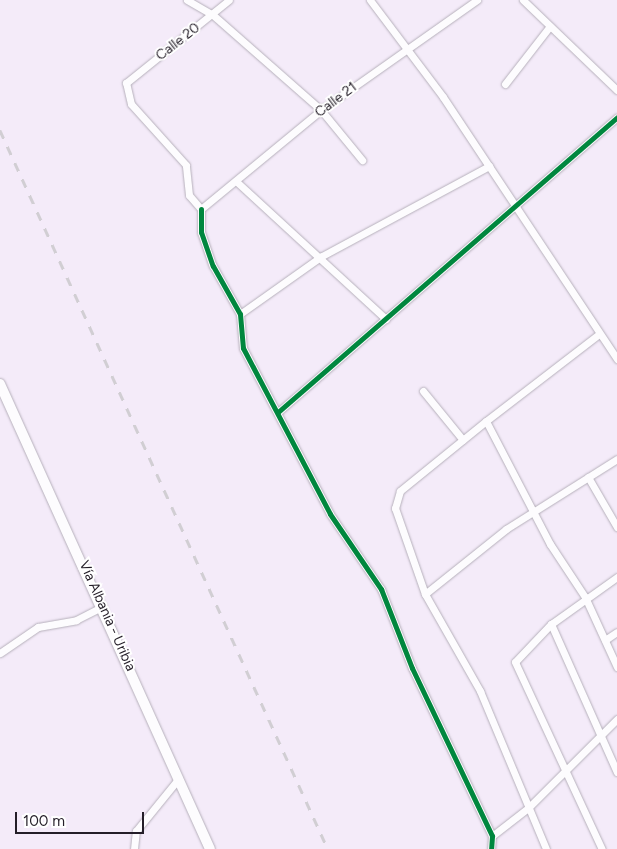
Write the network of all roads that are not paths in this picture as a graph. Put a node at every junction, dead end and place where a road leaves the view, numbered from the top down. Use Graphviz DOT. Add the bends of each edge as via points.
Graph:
graph roads {
  1 [pos="187,0"];
  2 [pos="229,0"];
  3 [pos="370,0"];
  4 [pos="477,0"];
  5 [pos="523,0"];
  6 [pos="213,14"];
  7 [pos="550,26"];
  8 [pos="404,50"];
  9 [pos="505,84"];
  10 [pos="617,90"];
  11 [pos="321,110"];
  12 [pos="617,117"];
  13 [pos="362,160"];
  14 [pos="488,166"];
  15 [pos="238,183"];
  16 [pos="201,209"];
  17 [pos="516,209"];
  18 [pos="322,256"];
  19 [pos="240,314"];
  20 [pos="386,319"];
  21 [pos="598,334"];
  22 [pos="617,359"];
  23 [pos="0,384"];
  24 [pos="423,391"];
  25 [pos="278,412"];
  26 [pos="486,421"];
  27 [pos="463,440"];
  28 [pos="617,458"];
  29 [pos="588,478"];
  30 [pos="533,513"];
  31 [pos="617,527"];
  32 [pos="617,577"];
  33 [pos="425,594"];
  34 [pos="586,597"];
  35 [pos="104,606"];
  36 [pos="551,624"];
  37 [pos="617,632"];
  38 [pos="604,640"];
  39 [pos="0,653"];
  40 [pos="617,667"];
  41 [pos="617,719"];
  42 [pos="601,739"];
  43 [pos="568,770"];
  44 [pos="617,772"];
  45 [pos="179,778"];
  46 [pos="528,808"];
  47 [pos="492,836"];
  48 [pos="134,849"];
  49 [pos="210,849"];
  50 [pos="491,849"];
  51 [pos="546,849"];
  52 [pos="602,849"];
  1 -- 6 [label="street"];
  2 -- 6 [label="street, Calle 20"];
  3 -- 8 [label="street"];
  4 -- 8 [label="street, Calle 21"];
  5 -- 7 [label="street"];
  6 -- 11 [label="street"];
  6 -- 16 [label="street, Calle 20" via="126,83 131,104 186,165 191,201"];
  7 -- 9 [label="street"];
  7 -- 10 [label="street"];
  8 -- 11 [label="street, Calle 21"];
  8 -- 14 [label="street" via="443,97"];
  11 -- 13 [label="street"];
  11 -- 15 [label="street, Calle 21"];
  12 -- 17 [label="street"];
  14 -- 17 [label="street"];
  14 -- 18 [label="street"];
  15 -- 16 [label="street, Calle 21"];
  15 -- 18 [label="street"];
  16 -- 19 [label="street" via="201,232 213,266"];
  17 -- 20 [label="street"];
  17 -- 21 [label="street"];
  18 -- 19 [label="street"];
  18 -- 20 [label="street"];
  19 -- 25 [label="street" via="243,348"];
  20 -- 25 [label="street"];
  21 -- 22 [label="street"];
  21 -- 26 [label="street"];
  23 -- 35 [label="main road, Vía Albania - Uribia"];
  24 -- 27 [label="street"];
  25 -- 47 [label="street" via="330,514 381,589 412,668"];
  26 -- 27 [label="street"];
  26 -- 30 [label="street"];
  27 -- 33 [label="street" via="396,498 395,508"];
  28 -- 29 [label="street"];
  29 -- 30 [label="street"];
  29 -- 31 [label="street"];
  30 -- 33 [label="street" via="506,529"];
  30 -- 34 [label="street"];
  32 -- 34 [label="street"];
  33 -- 46 [label="street" via="480,691"];
  34 -- 36 [label="street"];
  34 -- 38 [label="street"];
  35 -- 39 [label="street" via="76,620 38,627"];
  35 -- 45 [label="main road, Vía Albania - Uribia"];
  36 -- 42 [label="street"];
  36 -- 43 [label="street" via="515,662"];
  37 -- 38 [label="street"];
  38 -- 40 [label="street"];
  41 -- 42 [label="street"];
  42 -- 43 [label="street"];
  42 -- 44 [label="street"];
  43 -- 46 [label="street"];
  43 -- 52 [label="street"];
  45 -- 48 [label="street" via="136,831"];
  45 -- 49 [label="main road, Vía Albania - Uribia"];
  46 -- 47 [label="street"];
  46 -- 51 [label="street"];
  47 -- 50 [label="street"];
}
